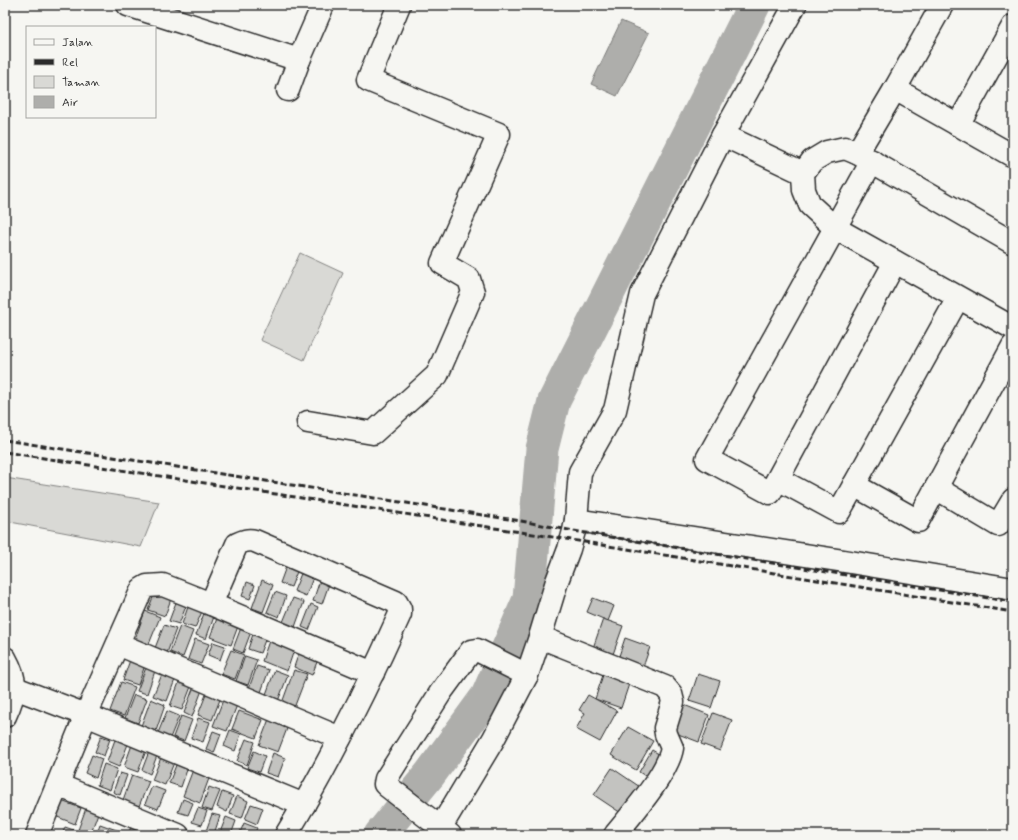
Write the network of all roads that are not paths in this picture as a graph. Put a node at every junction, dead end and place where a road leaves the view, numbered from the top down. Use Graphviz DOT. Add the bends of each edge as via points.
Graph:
graph roads {
  1 [pos="128,5"];
  2 [pos="324,5"];
  3 [pos="399,5"];
  4 [pos="795,5"];
  5 [pos="942,5"];
  6 [pos="1013,26"];
  7 [pos="299,60"];
  8 [pos="895,89"];
  9 [pos="288,90"];
  10 [pos="958,125"];
  11 [pos="723,135"];
  12 [pos="1013,156"];
  13 [pos="864,157"];
  14 [pos="804,173"];
  15 [pos="835,228"];
  16 [pos="1013,243"];
  17 [pos="895,262"];
  18 [pos="958,298"];
  19 [pos="1013,328"];
  20 [pos="1013,346"];
  21 [pos="308,422"];
  22 [pos="778,478"];
  23 [pos="854,485"];
  24 [pos="936,488"];
  25 [pos="1010,510"];
  26 [pos="576,520"];
  27 [pos="1013,589"];
  28 [pos="210,604"];
  29 [pos="540,637"];
  30 [pos="118,644"];
  31 [pos="5,658"];
  32 [pos="520,672"];
  33 [pos="373,673"];
  34 [pos="15,688"];
  35 [pos="86,715"];
  36 [pos="5,716"];
  37 [pos="340,738"];
  38 [pos="58,784"];
  39 [pos="304,805"];
  40 [pos="439,829"];
  41 [pos="37,835"];
  42 [pos="178,835"];
  43 [pos="286,835"];
  44 [pos="615,835"];
  1 -- 7 [label="street"];
  2 -- 7 [label="street"];
  3 -- 21 [label="street" via="368,80 499,134 442,263 469,278 473,292 437,375 373,433"];
  4 -- 11 [label="street"];
  5 -- 8 [label="street"];
  6 -- 10 [label="street"];
  7 -- 9 [label="street"];
  8 -- 10 [label="street"];
  8 -- 13 [label="street"];
  10 -- 12 [label="street"];
  11 -- 14 [label="street"];
  11 -- 26 [label="street" via="642,294 615,410 580,472"];
  13 -- 14 [label="street" via="845,148 828,152 812,161"];
  13 -- 15 [label="street"];
  13 -- 16 [label="street"];
  14 -- 15 [label="street" via="804,190 810,205"];
  15 -- 17 [label="street"];
  15 -- 22 [label="street" via="707,459 770,493"];
  17 -- 18 [label="street"];
  17 -- 22 [label="street"];
  18 -- 19 [label="street"];
  18 -- 23 [label="street"];
  20 -- 24 [label="street"];
  22 -- 23 [label="street" via="839,512"];
  23 -- 24 [label="street" via="918,521"];
  24 -- 25 [label="street" via="998,525"];
  26 -- 27 [label="street" via="844,560"];
  26 -- 29 [label="street"];
  28 -- 30 [label="street" via="162,585 147,586 142,589"];
  28 -- 33 [label="street"];
  28 -- 33 [label="street" via="237,544 246,540 255,541 396,602 400,614"];
  29 -- 32 [label="street"];
  29 -- 44 [label="street" via="665,687 673,699 665,728 672,748 666,766"];
  30 -- 35 [label="street"];
  30 -- 37 [label="street"];
  31 -- 34 [label="street" via="12,672"];
  32 -- 40 [label="street" via="493,740"];
  32 -- 40 [label="street" via="477,650 471,650 386,780 385,784 392,791"];
  33 -- 37 [label="street"];
  34 -- 35 [label="street"];
  34 -- 36 [label="street"];
  35 -- 38 [label="street"];
  35 -- 39 [label="street"];
  37 -- 39 [label="street"];
  38 -- 41 [label="street"];
  38 -- 42 [label="street"];
  39 -- 43 [label="street"];
}
